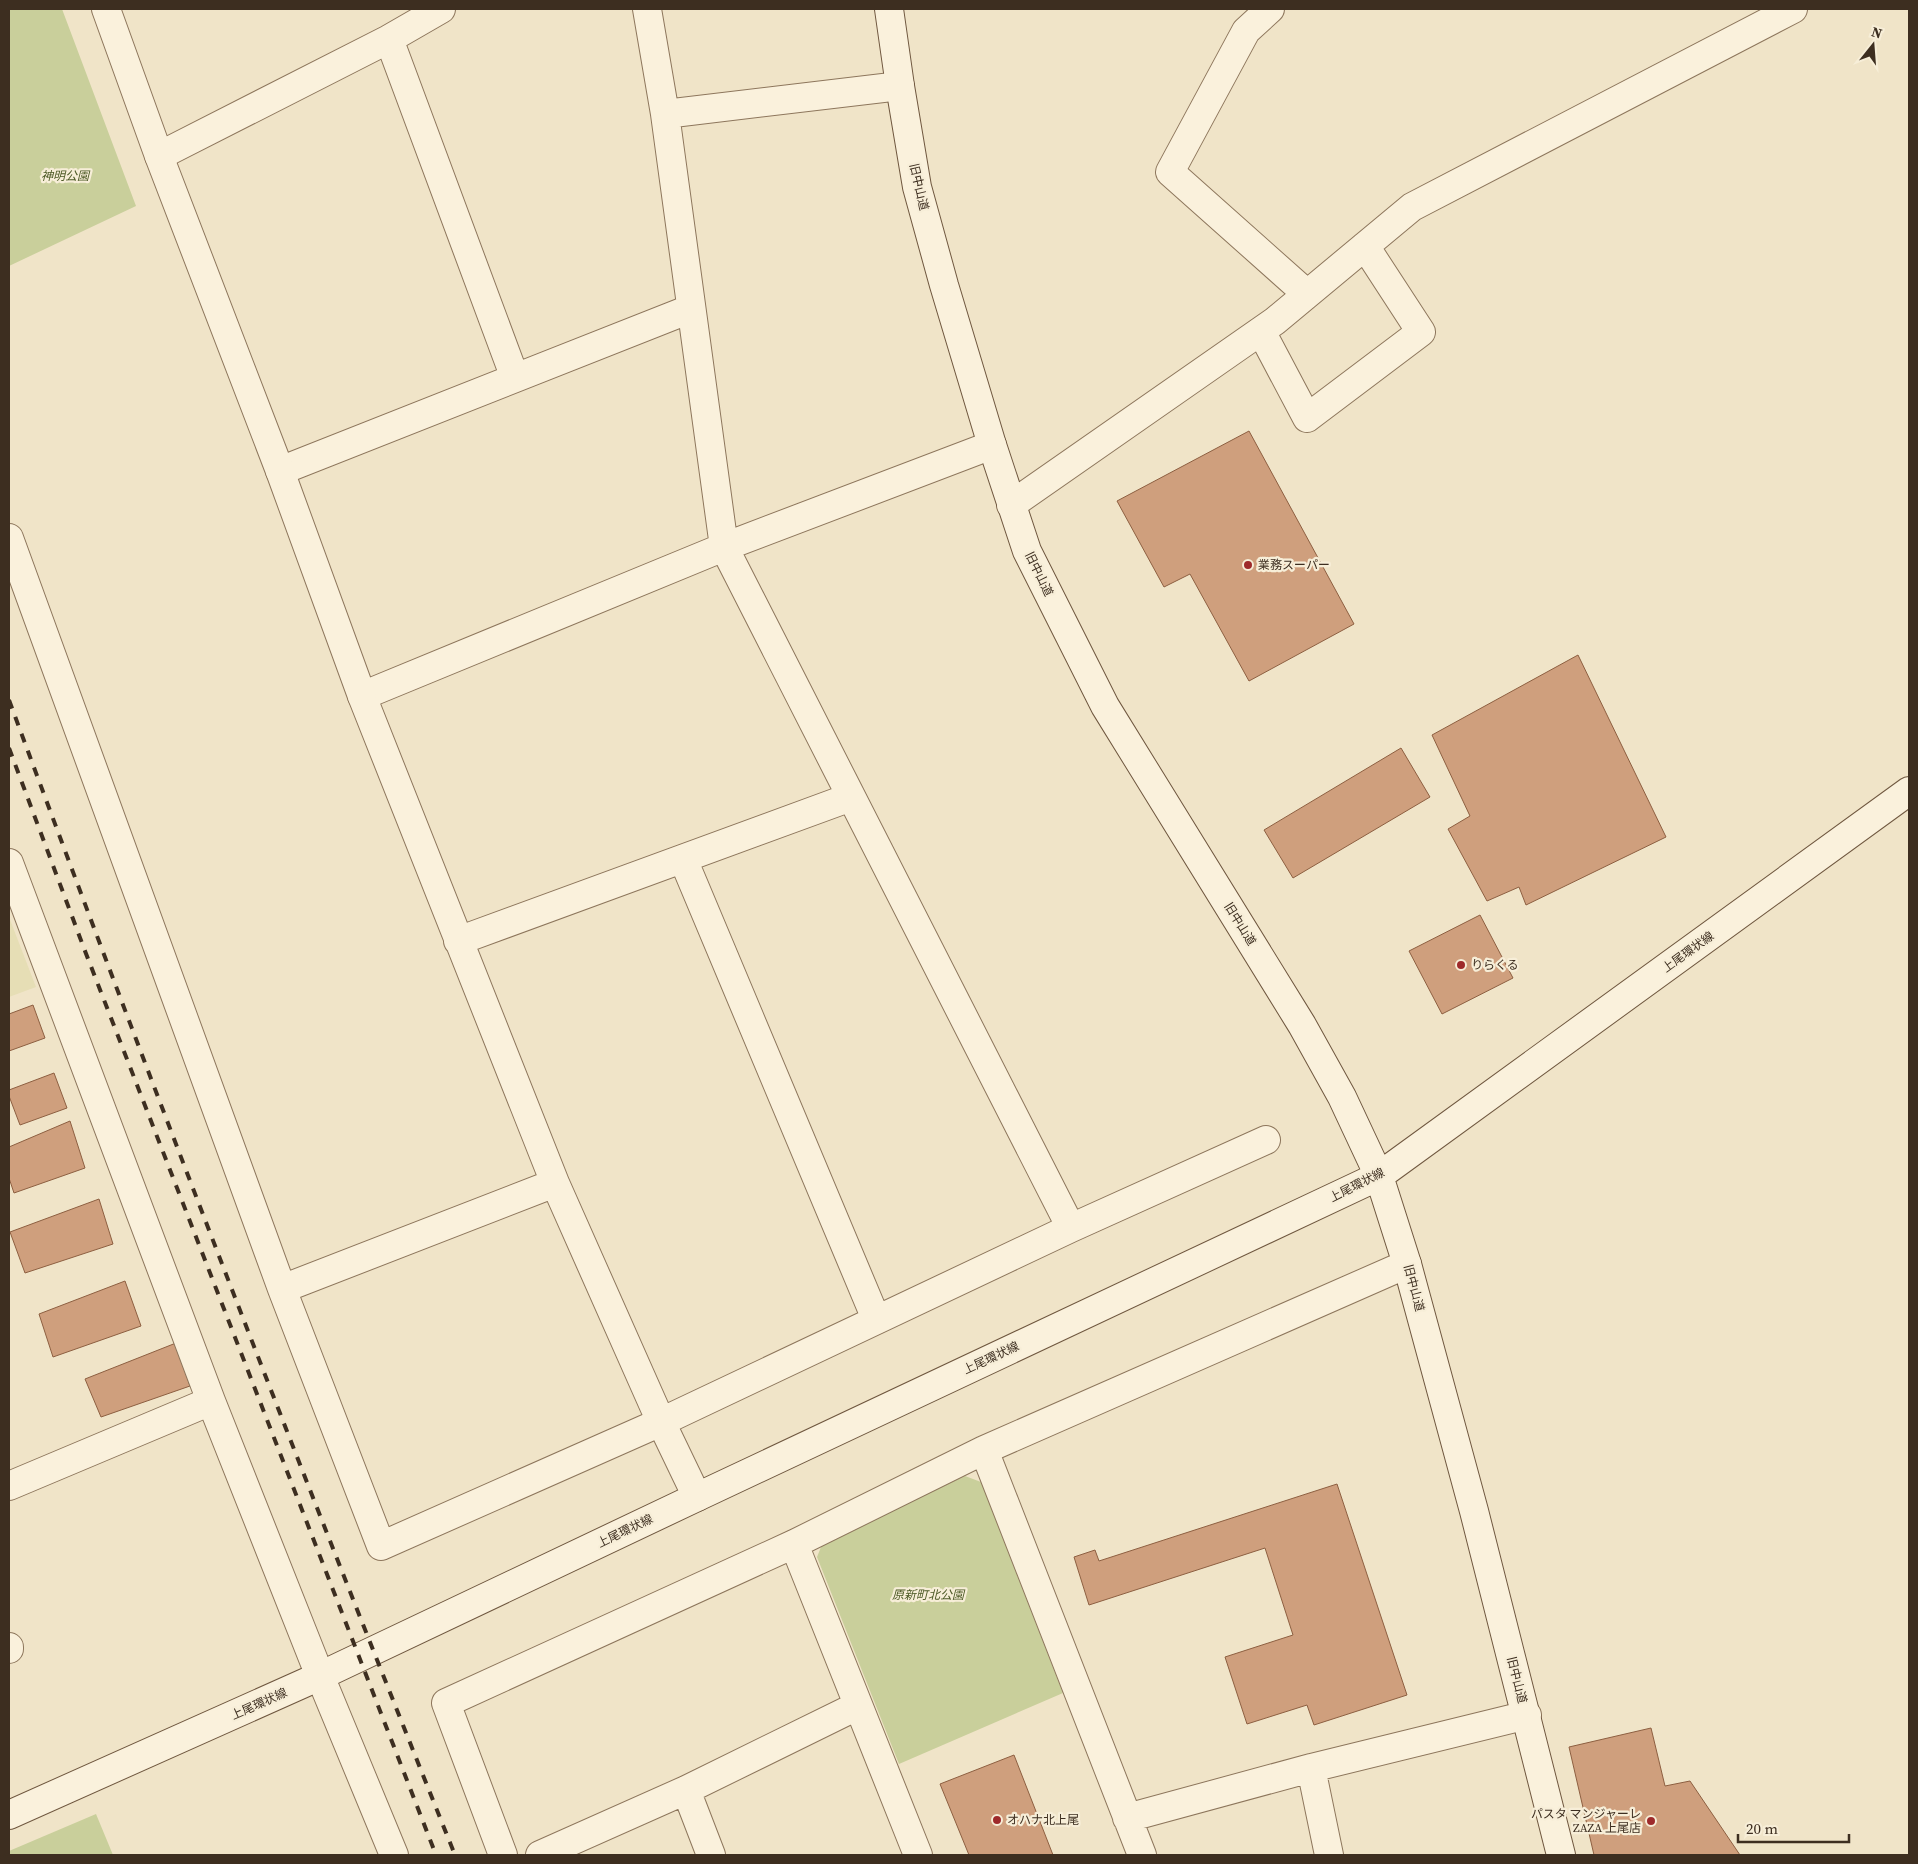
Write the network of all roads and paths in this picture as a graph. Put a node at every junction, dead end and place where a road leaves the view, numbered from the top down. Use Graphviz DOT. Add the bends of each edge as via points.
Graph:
graph roads {
  1 [pos="106,9"];
  2 [pos="441,9"];
  3 [pos="646,9"];
  4 [pos="889,9"];
  5 [pos="1270,9"];
  6 [pos="1793,9"];
  7 [pos="389,39"];
  8 [pos="900,86"];
  9 [pos="665,114"];
  10 [pos="159,156"];
  11 [pos="1365,246"];
  12 [pos="1307,294"];
  13 [pos="690,309"];
  14 [pos="1261,331"];
  15 [pos="515,378"];
  16 [pos="992,446"];
  17 [pos="280,470"];
  18 [pos="1011,505"];
  19 [pos="9,538"];
  20 [pos="724,547"];
  21 [pos="362,696"];
  22 [pos="1909,791"];
  23 [pos="851,797"];
  24 [pos="683,859"];
  25 [pos="9,863"];
  26 [pos="458,941"];
  27 [pos="1266,1140"];
  28 [pos="1379,1176"];
  29 [pos="555,1183"];
  30 [pos="1071,1228"];
  31 [pos="1407,1264"];
  32 [pos="282,1290"];
  33 [pos="876,1319"];
  34 [pos="211,1401"];
  35 [pos="661,1422"];
  36 [pos="984,1450"];
  37 [pos="9,1486"];
  38 [pos="696,1496"];
  39 [pos="794,1544"];
  40 [pos="320,1676"];
  41 [pos="857,1706"];
  42 [pos="1527,1715"];
  43 [pos="1311,1768"];
  44 [pos="686,1790"];
  45 [pos="9,1815"];
  46 [pos="1128,1818"];
  47 [pos="394,1855"];
  48 [pos="503,1855"];
  49 [pos="540,1855"];
  50 [pos="711,1855"];
  51 [pos="918,1855"];
  52 [pos="1142,1855"];
  53 [pos="1329,1855"];
  54 [pos="1561,1855"];
  1 -- 10 [label="street"];
  2 -- 7 [label="street"];
  3 -- 9 [label="street"];
  4 -- 8 [label="street, 旧中山道"];
  5 -- 12 [label="street" via="1246,31 1170,172"];
  6 -- 11 [label="street" via="1412,207"];
  7 -- 10 [label="street"];
  7 -- 15 [label="street"];
  8 -- 9 [label="street"];
  8 -- 16 [label="street, 旧中山道" via="917,187"];
  9 -- 13 [label="street"];
  10 -- 17 [label="street"];
  11 -- 12 [label="street"];
  11 -- 14 [label="street" via="1421,332 1307,418"];
  12 -- 14 [label="street"];
  13 -- 15 [label="street"];
  13 -- 20 [label="street"];
  14 -- 18 [label="street"];
  15 -- 17 [label="street"];
  16 -- 18 [label="street, 旧中山道"];
  16 -- 20 [label="street"];
  17 -- 21 [label="street"];
  18 -- 28 [label="street, 旧中山道" via="1027,551 1105,706 1302,1025 1342,1097"];
  19 -- 32 [label="street"];
  20 -- 21 [label="street"];
  20 -- 23 [label="street"];
  21 -- 26 [label="street"];
  22 -- 28 [label="street, 上尾環状線"];
  23 -- 24 [label="street"];
  23 -- 30 [label="street"];
  24 -- 26 [label="street"];
  24 -- 33 [label="street"];
  25 -- 34 [label="street"];
  26 -- 29 [label="street"];
  27 -- 30 [label="street"];
  28 -- 31 [label="street, 旧中山道"];
  28 -- 38 [label="street, 上尾環状線"];
  29 -- 32 [label="street"];
  29 -- 35 [label="street"];
  30 -- 33 [label="street"];
  31 -- 36 [label="street"];
  31 -- 42 [label="street, 旧中山道"];
  32 -- 35 [label="street" via="381,1546"];
  33 -- 35 [label="street"];
  34 -- 37 [label="street"];
  34 -- 40 [label="street"];
  35 -- 38 [label="street"];
  36 -- 39 [label="street"];
  36 -- 46 [label="street"];
  38 -- 40 [label="street, 上尾環状線"];
  39 -- 41 [label="street"];
  39 -- 48 [label="street" via="446,1703"];
  40 -- 45 [label="street, 上尾環状線"];
  40 -- 47 [label="street"];
  41 -- 44 [label="street"];
  41 -- 51 [label="street"];
  42 -- 43 [label="street"];
  42 -- 54 [label="street, 旧中山道"];
  43 -- 46 [label="street"];
  43 -- 53 [label="street"];
  44 -- 49 [label="street"];
  44 -- 50 [label="street"];
  46 -- 52 [label="street"];
}
